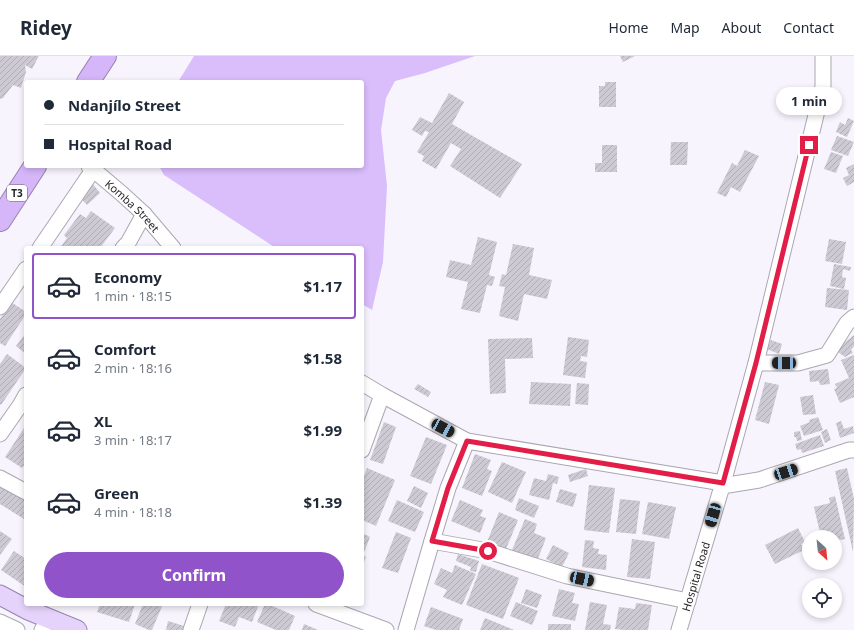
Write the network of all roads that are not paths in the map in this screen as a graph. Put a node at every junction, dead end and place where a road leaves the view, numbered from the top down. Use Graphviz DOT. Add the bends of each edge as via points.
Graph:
graph roads {
  1 [pos="105,56"];
  2 [pos="823,56"];
  3 [pos="89,80"];
  4 [pos="34,168"];
  5 [pos="91,168"];
  6 [pos="144,214"];
  7 [pos="0,220"];
  8 [pos="41,246"];
  9 [pos="125,246"];
  10 [pos="171,246"];
  11 [pos="24,272"];
  12 [pos="0,307"];
  13 [pos="854,317"];
  14 [pos="756,363"];
  15 [pos="364,384"];
  16 [pos="382,395"];
  17 [pos="24,400"];
  18 [pos="0,434"];
  19 [pos="467,441"];
  20 [pos="364,444"];
  21 [pos="854,450"];
  22 [pos="0,478"];
  23 [pos="722,485"];
  24 [pos="24,491"];
  25 [pos="432,541"];
  26 [pos="0,595"];
  27 [pos="688,601"];
  28 [pos="199,606"];
  29 [pos="321,606"];
  30 [pos="0,622"];
  31 [pos="46,624"];
  32 [pos="17,630"];
  33 [pos="77,630"];
  34 [pos="191,630"];
  35 [pos="386,630"];
  36 [pos="406,630"];
  37 [pos="679,630"];
  1 -- 3 [label="highway"];
  2 -- 14 [label="street, Hospital Road" via="823,86"];
  4 -- 7 [label="highway, T3"];
  5 -- 6 [label="street, Komba Street"];
  5 -- 8 [label="street"];
  6 -- 9 [label="street"];
  6 -- 10 [label="street, Komba Street"];
  11 -- 12 [label="street"];
  13 -- 14 [label="street" via="827,355 798,363"];
  14 -- 23 [label="street, Hospital Road"];
  15 -- 16 [label="street"];
  16 -- 19 [label="street"];
  16 -- 20 [label="street"];
  17 -- 18 [label="street"];
  19 -- 23 [label="street"];
  19 -- 25 [label="street" via="448,488"];
  21 -- 23 [label="street" via="759,480"];
  22 -- 24 [label="street"];
  23 -- 27 [label="street, Hospital Road"];
  25 -- 27 [label="street" via="488,551 567,576"];
  25 -- 36 [label="street"];
  26 -- 31 [label="main road" via="28,610"];
  27 -- 37 [label="street, Hospital Road"];
  28 -- 34 [label="street"];
  29 -- 35 [label="street"];
  30 -- 32 [label="street"];
  31 -- 33 [label="main road"];
}
